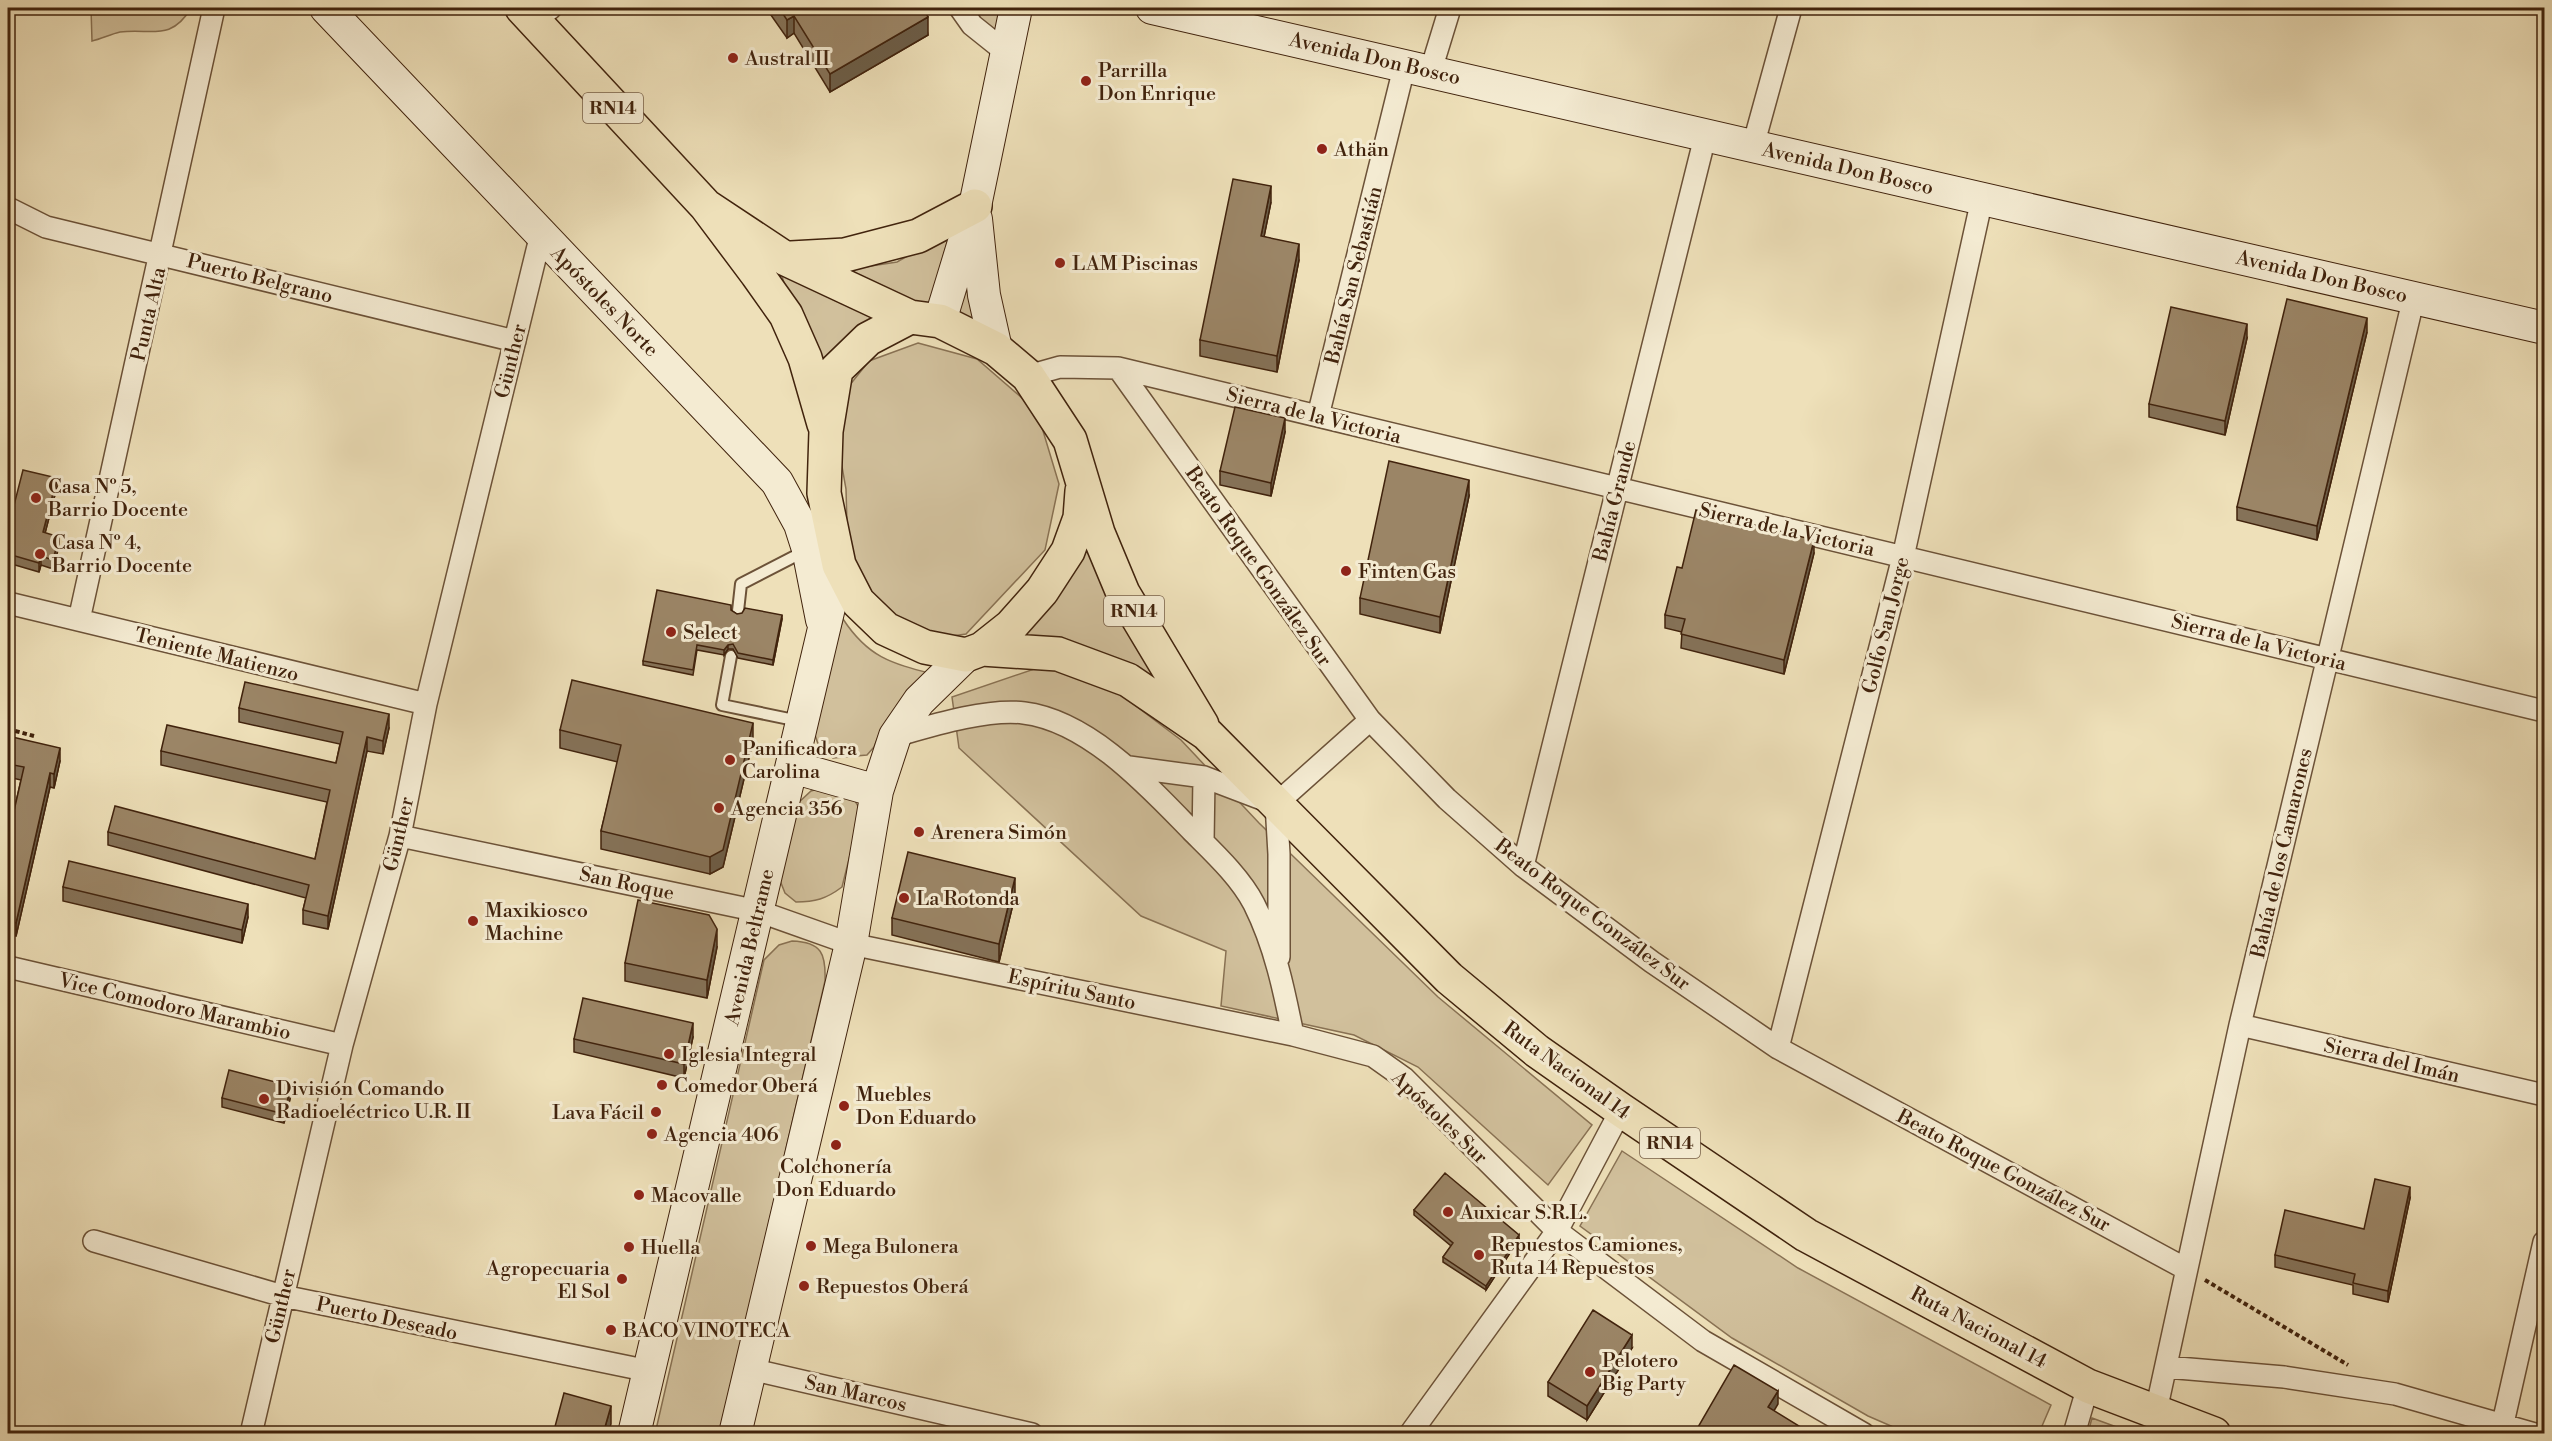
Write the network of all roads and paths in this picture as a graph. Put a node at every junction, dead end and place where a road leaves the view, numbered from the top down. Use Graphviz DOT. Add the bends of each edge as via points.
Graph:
graph roads {
  1 [pos="214,8"];
  2 [pos="326,8"];
  3 [pos="960,8"];
  4 [pos="1016,8"];
  5 [pos="1152,8"];
  6 [pos="1450,8"];
  7 [pos="1791,8"];
  8 [pos="536,12"];
  9 [pos="1007,53"];
  10 [pos="1418,67"];
  11 [pos="1705,136"];
  12 [pos="1753,146"];
  13 [pos="1982,199"];
  14 [pos="706,206"];
  15 [pos="975,206"];
  16 [pos="8,208"];
  17 [pos="541,234"];
  18 [pos="162,254"];
  19 [pos="786,259"];
  20 [pos="2414,297"];
  21 [pos="925,319"];
  22 [pos="2544,328"];
  23 [pos="515,341"];
  24 [pos="996,349"];
  25 [pos="1118,368"];
  26 [pos="1028,376"];
  27 [pos="1318,416"];
  28 [pos="826,431"];
  29 [pos="1083,477"];
  30 [pos="1617,488"];
  31 [pos="808,549"];
  32 [pos="1903,557"];
  33 [pos="839,565"];
  34 [pos="8,603"];
  35 [pos="738,611"];
  36 [pos="79,620"];
  37 [pos="824,630"];
  38 [pos="974,652"];
  39 [pos="731,656"];
  40 [pos="2326,659"];
  41 [pos="426,704"];
  42 [pos="2544,711"];
  43 [pos="1370,720"];
  44 [pos="802,722"];
  45 [pos="8,729"];
  46 [pos="1207,734"];
  47 [pos="34,736"];
  48 [pos="895,736"];
  49 [pos="792,766"];
  50 [pos="1129,767"];
  51 [pos="1204,777"];
  52 [pos="877,791"];
  53 [pos="1276,804"];
  54 [pos="400,836"];
  55 [pos="1203,842"];
  56 [pos="1523,866"];
  57 [pos="758,910"];
  58 [pos="851,944"];
  59 [pos="1279,964"];
  60 [pos="8,967"];
  61 [pos="2240,1025"];
  62 [pos="1293,1035"];
  63 [pos="342,1045"];
  64 [pos="1778,1048"];
  65 [pos="2544,1095"];
  66 [pos="1621,1110"];
  67 [pos="1557,1231"];
  68 [pos="94,1241"];
  69 [pos="2544,1242"];
  70 [pos="2186,1269"];
  71 [pos="283,1296"];
  72 [pos="2166,1367"];
  73 [pos="750,1369"];
  74 [pos="2354,1369"];
  75 [pos="649,1371"];
  76 [pos="2088,1386"];
  77 [pos="2156,1412"];
  78 [pos="2503,1424"];
  79 [pos="971,1427"];
  80 [pos="1855,1432"];
  81 [pos="250,1434"];
  82 [pos="634,1434"];
  83 [pos="735,1434"];
  84 [pos="1032,1434"];
  85 [pos="1410,1434"];
  86 [pos="2074,1434"];
  87 [pos="2214,1434"];
  88 [pos="2535,1434"];
  1 -- 18 [label="street, Punta Alta"];
  2 -- 17 [label="main road, Apóstoles Norte"];
  3 -- 9 [label="street" via="972,25"];
  4 -- 9 [label="main road"];
  5 -- 10 [label="main road, Avenida Don Bosco"];
  6 -- 10 [label="street, Bahía San Sebastián"];
  7 -- 12 [label="street"];
  8 -- 14 [label="highway, Ruta Nacional 14 / RN14"];
  9 -- 15 [label="main road"];
  10 -- 11 [label="main road, Avenida Don Bosco"];
  10 -- 27 [label="street, Bahía San Sebastián"];
  11 -- 12 [label="main road, Avenida Don Bosco"];
  11 -- 30 [label="street, Bahía Grande"];
  12 -- 13 [label="main road, Avenida Don Bosco"];
  13 -- 20 [label="main road, Avenida Don Bosco"];
  13 -- 32 [label="street, Golfo San Jorge"];
  14 -- 19 [label="highway, Ruta Nacional 14 / RN14"];
  14 -- 28 [label="highway, Ruta Nacional 14 / RN14" via="786,315 805,358"];
  15 -- 19 [label="highway" via="918,236 845,255"];
  15 -- 21 [label="main road"];
  15 -- 24 [label="main road" via="984,295"];
  16 -- 18 [label="street, Puerto Belgrano" via="46,227"];
  17 -- 23 [label="street, Günther"];
  17 -- 31 [label="main road, Apóstoles Norte" via="777,482 800,524"];
  18 -- 23 [label="street, Puerto Belgrano"];
  18 -- 36 [label="street, Punta Alta"];
  19 -- 21 [label="highway, Ruta Nacional 14 / RN14"];
  20 -- 22 [label="main road, Avenida Don Bosco"];
  20 -- 40 [label="street, Bahía de los Camarones"];
  21 -- 24 [label="highway, Ruta Nacional 14 / RN14"];
  21 -- 28 [label="highway, Ruta Nacional 14 / RN14" via="868,339 836,370"];
  23 -- 41 [label="street, Günther"];
  24 -- 26 [label="highway, Ruta Nacional 14 / RN14"];
  25 -- 26 [label="street, Sierra de la Victoria" via="1060,367"];
  25 -- 27 [label="street, Sierra de la Victoria"];
  25 -- 43 [label="street, Beato Roque González Sur"];
  26 -- 29 [label="highway, Ruta Nacional 14 / RN14" via="1070,440"];
  27 -- 30 [label="street, Sierra de la Victoria"];
  28 -- 33 [label="highway, Ruta Nacional 14 / RN14" via="824,493"];
  29 -- 38 [label="highway, Ruta Nacional 14 / RN14" via="1080,518 1068,551 1042,591 1011,626"];
  29 -- 46 [label="highway, Ruta Nacional 14 / RN14" via="1098,533 1123,593"];
  30 -- 32 [label="street, Sierra de la Victoria"];
  30 -- 56 [label="street, Bahía Grande"];
  31 -- 35 [label="lane" via="741,584"];
  31 -- 37 [label="main road, Apóstoles Norte"];
  32 -- 40 [label="street, Sierra de la Victoria"];
  32 -- 64 [label="street, Golfo San Jorge"];
  33 -- 37 [label="main road, Avenida Beltrame"];
  33 -- 38 [label="highway, Ruta Nacional 14 / RN14" via="858,602 886,629 925,647"];
  34 -- 36 [label="street, Teniente Matienzo"];
  36 -- 41 [label="street, Teniente Matienzo"];
  37 -- 44 [label="main road, Avenida Beltrame"];
  38 -- 46 [label="highway, Ruta Nacional 14 / RN14" via="1058,654 1128,680"];
  38 -- 48 [label="main road" via="919,701"];
  39 -- 44 [label="lane" via="722,705"];
  40 -- 42 [label="street, Sierra de la Victoria"];
  40 -- 61 [label="street, Bahía de los Camarones"];
  41 -- 54 [label="street, Günther"];
  43 -- 53 [label="street"];
  43 -- 56 [label="street, Beato Roque González Sur" via="1448,799"];
  44 -- 49 [label="main road, Avenida Beltrame"];
  45 -- 47 [label="path"];
  46 -- 53 [label="highway, Ruta Nacional 14 / RN14"];
  48 -- 50 [label="street" via="962,718 1023,712 1056,720"];
  48 -- 52 [label="main road"];
  49 -- 52 [label="main road"];
  49 -- 57 [label="main road, Avenida Beltrame"];
  50 -- 51 [label="street"];
  50 -- 55 [label="street"];
  51 -- 53 [label="street"];
  51 -- 55 [label="street"];
  52 -- 58 [label="main road"];
  53 -- 59 [label="street"];
  53 -- 66 [label="highway, Ruta Nacional 14 / RN14" via="1449,978 1537,1051"];
  54 -- 57 [label="street, San Roque"];
  54 -- 63 [label="street, Günther"];
  55 -- 59 [label="street" via="1254,904"];
  56 -- 64 [label="street, Beato Roque González Sur" via="1652,962"];
  57 -- 58 [label="street, San Roque"];
  57 -- 75 [label="main road, Avenida Beltrame"];
  58 -- 62 [label="street, Espíritu Santo"];
  58 -- 73 [label="main road"];
  59 -- 62 [label="street"];
  60 -- 63 [label="street, Vice Comodoro Marambio"];
  61 -- 65 [label="street, Sierra del Imán"];
  61 -- 70 [label="street, Bahía de los Camarones"];
  62 -- 67 [label="street, Apóstoles Sur" via="1372,1056 1404,1078"];
  63 -- 71 [label="street, Günther"];
  64 -- 70 [label="street, Beato Roque González Sur"];
  66 -- 67 [label="street"];
  66 -- 76 [label="highway, Ruta Nacional 14 / RN14" via="1806,1234"];
  67 -- 80 [label="street, Apóstoles Sur" via="1703,1341"];
  67 -- 85 [label="street"];
  68 -- 71 [label="street, Puerto Deseado"];
  69 -- 78 [label="street"];
  70 -- 72 [label="street, Bahía de los Camarones"];
  70 -- 74 [label="path"];
  71 -- 75 [label="street, Puerto Deseado"];
  71 -- 81 [label="street, Günther"];
  72 -- 77 [label="street, Bahía de los Camarones"];
  72 -- 78 [label="street" via="2284,1377 2395,1394"];
  73 -- 79 [label="street, San Marcos"];
  73 -- 83 [label="main road"];
  75 -- 82 [label="main road, Avenida Beltrame"];
  76 -- 77 [label="highway, Ruta Nacional 14 / RN14"];
  76 -- 86 [label="street"];
  77 -- 87 [label="highway, Ruta Nacional 14 / RN14"];
  78 -- 88 [label="street"];
  79 -- 84 [label="street, San Marcos"];
}
